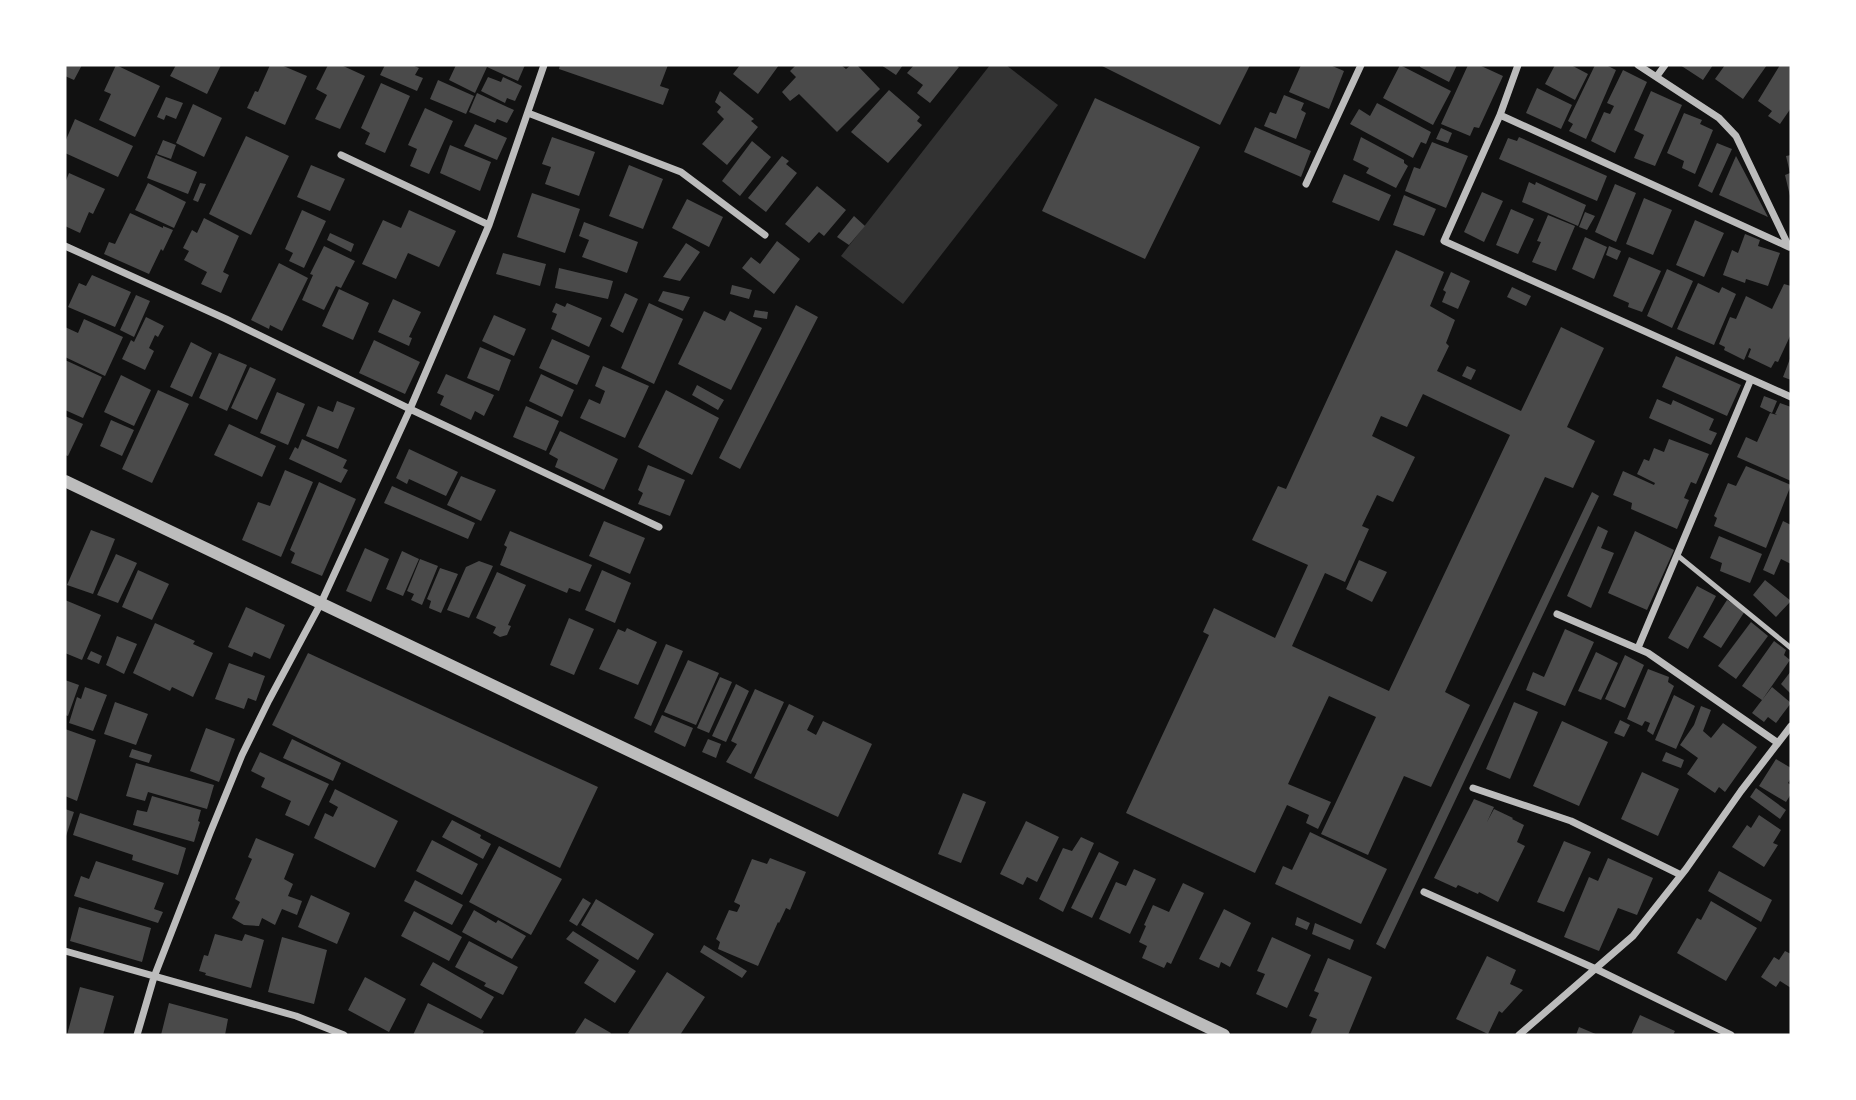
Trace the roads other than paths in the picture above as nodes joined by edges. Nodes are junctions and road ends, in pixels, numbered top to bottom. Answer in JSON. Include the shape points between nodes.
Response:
{"nodes":[{"id":1,"x":544,"y":65,"type":"edge"},
{"id":2,"x":1361,"y":65,"type":"edge"},
{"id":3,"x":1518,"y":65,"type":"edge"},
{"id":4,"x":1638,"y":65,"type":"edge"},
{"id":5,"x":1665,"y":65,"type":"edge"},
{"id":6,"x":1657,"y":76,"type":"junction"},
{"id":7,"x":528,"y":113,"type":"junction"},
{"id":8,"x":1500,"y":115,"type":"junction"},
{"id":9,"x":341,"y":155,"type":"dead end"},
{"id":10,"x":1306,"y":184,"type":"dead end"},
{"id":11,"x":489,"y":225,"type":"junction"},
{"id":12,"x":765,"y":235,"type":"dead end"},
{"id":13,"x":65,"y":246,"type":"edge"},
{"id":14,"x":1790,"y":249,"type":"edge"},
{"id":15,"x":1751,"y":379,"type":"junction"},
{"id":16,"x":1791,"y":397,"type":"edge"},
{"id":17,"x":410,"y":409,"type":"junction"},
{"id":18,"x":65,"y":481,"type":"edge"},
{"id":19,"x":659,"y":527,"type":"dead end"},
{"id":20,"x":1678,"y":555,"type":"junction"},
{"id":21,"x":321,"y":603,"type":"junction"},
{"id":22,"x":1557,"y":614,"type":"dead end"},
{"id":23,"x":1791,"y":648,"type":"edge"},
{"id":24,"x":1638,"y":649,"type":"junction"},
{"id":25,"x":1791,"y":726,"type":"edge"},
{"id":26,"x":1778,"y":743,"type":"junction"},
{"id":27,"x":1473,"y":788,"type":"dead end"},
{"id":28,"x":1681,"y":875,"type":"junction"},
{"id":29,"x":1423,"y":892,"type":"dead end"},
{"id":30,"x":65,"y":951,"type":"edge"},
{"id":31,"x":1596,"y":969,"type":"junction"},
{"id":32,"x":154,"y":977,"type":"junction"},
{"id":33,"x":137,"y":1035,"type":"edge"},
{"id":34,"x":344,"y":1035,"type":"edge"},
{"id":35,"x":1224,"y":1035,"type":"edge"},
{"id":36,"x":1519,"y":1035,"type":"edge"},
{"id":37,"x":1731,"y":1035,"type":"edge"}],
"edges":[{"from":1,"to":7,"type":"street"},
{"from":2,"to":10,"type":"street"},
{"from":3,"to":8,"type":"street"},
{"from":4,"to":6,"type":"street"},
{"from":5,"to":6,"type":"street"},
{"from":6,"to":14,"type":"street","via":[[1719,118],[1736,136]]},
{"from":7,"to":11,"type":"street"},
{"from":7,"to":12,"type":"street","via":[[681,172]]},
{"from":8,"to":14,"type":"street"},
{"from":8,"to":15,"type":"street","via":[[1444,241]]},
{"from":9,"to":11,"type":"street"},
{"from":11,"to":17,"type":"street"},
{"from":13,"to":17,"type":"street","via":[[226,318]]},
{"from":15,"to":16,"type":"street"},
{"from":15,"to":20,"type":"street"},
{"from":17,"to":19,"type":"street"},
{"from":17,"to":21,"type":"street"},
{"from":18,"to":21,"type":"street"},
{"from":20,"to":23,"type":"lane"},
{"from":20,"to":24,"type":"street"},
{"from":21,"to":32,"type":"street","via":[[242,755]]},
{"from":21,"to":35,"type":"street"},
{"from":22,"to":24,"type":"street"},
{"from":24,"to":26,"type":"street"},
{"from":25,"to":26,"type":"street"},
{"from":26,"to":28,"type":"street"},
{"from":27,"to":28,"type":"street","via":[[1571,821]]},
{"from":28,"to":31,"type":"street","via":[[1633,936]]},
{"from":29,"to":31,"type":"street"},
{"from":30,"to":32,"type":"street"},
{"from":31,"to":36,"type":"street"},
{"from":31,"to":37,"type":"street"},
{"from":32,"to":33,"type":"street"},
{"from":32,"to":34,"type":"street","via":[[296,1016]]}]}
